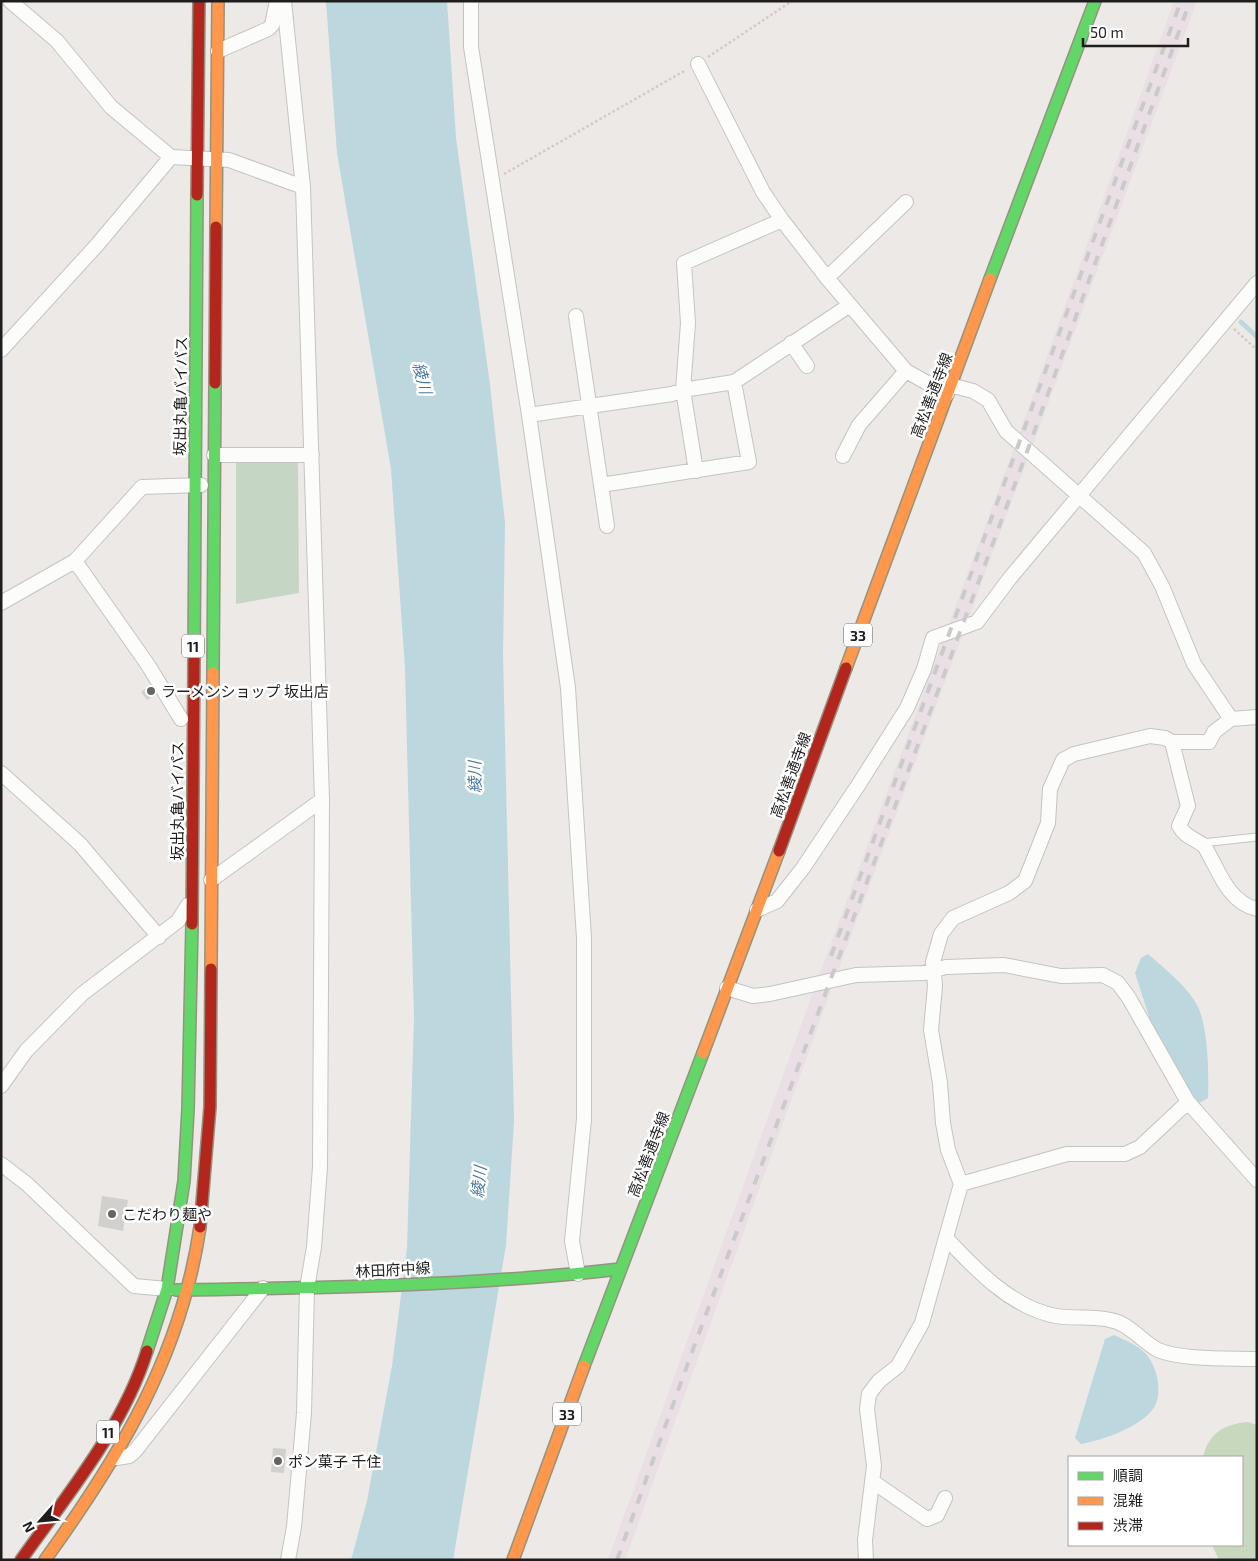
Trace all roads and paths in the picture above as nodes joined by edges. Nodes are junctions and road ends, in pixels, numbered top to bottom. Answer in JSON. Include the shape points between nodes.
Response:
{"nodes":[{"id":1,"x":10,"y":1,"type":"edge"},
{"id":2,"x":199,"y":1,"type":"edge"},
{"id":3,"x":218,"y":1,"type":"edge"},
{"id":4,"x":277,"y":1,"type":"edge"},
{"id":5,"x":284,"y":1,"type":"edge"},
{"id":6,"x":471,"y":1,"type":"edge"},
{"id":7,"x":792,"y":1,"type":"edge"},
{"id":8,"x":1095,"y":1,"type":"edge"},
{"id":9,"x":218,"y":51,"type":"junction"},
{"id":10,"x":698,"y":64,"type":"junction"},
{"id":11,"x":171,"y":157,"type":"junction"},
{"id":12,"x":198,"y":158,"type":"junction"},
{"id":13,"x":218,"y":158,"type":"junction"},
{"id":14,"x":494,"y":180,"type":"junction"},
{"id":15,"x":303,"y":187,"type":"junction"},
{"id":16,"x":906,"y":202,"type":"dead end"},
{"id":17,"x":782,"y":220,"type":"junction"},
{"id":18,"x":827,"y":278,"type":"junction"},
{"id":19,"x":1257,"y":283,"type":"edge"},
{"id":20,"x":850,"y":305,"type":"junction"},
{"id":21,"x":576,"y":316,"type":"dead end"},
{"id":22,"x":1226,"y":321,"type":"junction"},
{"id":23,"x":791,"y":343,"type":"junction"},
{"id":24,"x":1,"y":350,"type":"edge"},
{"id":25,"x":1257,"y":350,"type":"edge"},
{"id":26,"x":807,"y":366,"type":"dead end"},
{"id":27,"x":906,"y":372,"type":"junction"},
{"id":28,"x":734,"y":382,"type":"junction"},
{"id":29,"x":948,"y":389,"type":"junction"},
{"id":30,"x":683,"y":390,"type":"junction"},
{"id":31,"x":589,"y":406,"type":"junction"},
{"id":32,"x":852,"y":410,"type":"dead end"},
{"id":33,"x":530,"y":414,"type":"junction"},
{"id":34,"x":864,"y":419,"type":"junction"},
{"id":35,"x":214,"y":454,"type":"junction"},
{"id":36,"x":312,"y":455,"type":"junction"},
{"id":37,"x":843,"y":456,"type":"dead end"},
{"id":38,"x":696,"y":470,"type":"junction"},
{"id":39,"x":194,"y":485,"type":"junction"},
{"id":40,"x":214,"y":485,"type":"junction"},
{"id":41,"x":602,"y":485,"type":"junction"},
{"id":42,"x":1079,"y":496,"type":"junction"},
{"id":43,"x":608,"y":526,"type":"dead end"},
{"id":44,"x":75,"y":561,"type":"junction"},
{"id":45,"x":1,"y":603,"type":"edge"},
{"id":46,"x":1257,"y":716,"type":"edge"},
{"id":47,"x":181,"y":719,"type":"dead end"},
{"id":48,"x":1230,"y":719,"type":"junction"},
{"id":49,"x":1172,"y":742,"type":"junction"},
{"id":50,"x":1,"y":773,"type":"edge"},
{"id":51,"x":322,"y":800,"type":"junction"},
{"id":52,"x":1257,"y":837,"type":"edge"},
{"id":53,"x":1199,"y":843,"type":"junction"},
{"id":54,"x":210,"y":881,"type":"junction"},
{"id":55,"x":192,"y":900,"type":"junction"},
{"id":56,"x":1257,"y":909,"type":"edge"},
{"id":57,"x":757,"y":910,"type":"junction"},
{"id":58,"x":159,"y":937,"type":"junction"},
{"id":59,"x":933,"y":971,"type":"junction"},
{"id":60,"x":728,"y":988,"type":"junction"},
{"id":61,"x":1,"y":1086,"type":"edge"},
{"id":62,"x":1188,"y":1102,"type":"junction"},
{"id":63,"x":1,"y":1164,"type":"edge"},
{"id":64,"x":1257,"y":1180,"type":"edge"},
{"id":65,"x":961,"y":1184,"type":"junction"},
{"id":66,"x":946,"y":1238,"type":"junction"},
{"id":67,"x":620,"y":1269,"type":"junction"},
{"id":68,"x":578,"y":1274,"type":"junction"},
{"id":69,"x":262,"y":1288,"type":"junction"},
{"id":70,"x":313,"y":1288,"type":"junction"},
{"id":71,"x":166,"y":1289,"type":"junction"},
{"id":72,"x":188,"y":1290,"type":"junction"},
{"id":73,"x":1257,"y":1360,"type":"edge"},
{"id":74,"x":115,"y":1458,"type":"junction"},
{"id":75,"x":872,"y":1481,"type":"junction"},
{"id":76,"x":945,"y":1498,"type":"dead end"},
{"id":77,"x":21,"y":1560,"type":"edge"},
{"id":78,"x":44,"y":1560,"type":"edge"},
{"id":79,"x":288,"y":1560,"type":"edge"},
{"id":80,"x":513,"y":1560,"type":"edge"},
{"id":81,"x":866,"y":1560,"type":"edge"}],
"edges":[{"from":1,"to":11,"type":"street","via":[[57,41],[111,107]]},
{"from":2,"to":12,"type":"main road","name":"坂出丸亀バイパス","number":"11"},
{"from":3,"to":9,"type":"main road","number":"11"},
{"from":4,"to":9,"type":"street","via":[[272,25],[268,29]]},
{"from":5,"to":15,"type":"street"},
{"from":6,"to":14,"type":"street","via":[[471,47]]},
{"from":7,"to":10,"type":"path"},
{"from":8,"to":29,"type":"main road","name":"高松善通寺線","number":"33"},
{"from":9,"to":13,"type":"main road","number":"11"},
{"from":10,"to":14,"type":"path"},
{"from":10,"to":17,"type":"street","via":[[763,192]]},
{"from":11,"to":12,"type":"street"},
{"from":11,"to":24,"type":"street","via":[[97,245]]},
{"from":12,"to":13,"type":"street"},
{"from":12,"to":39,"type":"main road","name":"坂出丸亀バイパス","number":"11"},
{"from":13,"to":15,"type":"street"},
{"from":13,"to":35,"type":"main road","number":"11"},
{"from":14,"to":33,"type":"street"},
{"from":15,"to":36,"type":"street"},
{"from":16,"to":18,"type":"street"},
{"from":17,"to":18,"type":"street"},
{"from":17,"to":30,"type":"street","via":[[684,263],[688,323]]},
{"from":18,"to":20,"type":"street"},
{"from":19,"to":22,"type":"street"},
{"from":20,"to":23,"type":"street"},
{"from":20,"to":27,"type":"street"},
{"from":21,"to":31,"type":"street"},
{"from":22,"to":25,"type":"path"},
{"from":22,"to":42,"type":"street"},
{"from":23,"to":26,"type":"street"},
{"from":23,"to":28,"type":"street"},
{"from":27,"to":29,"type":"street"},
{"from":27,"to":34,"type":"street"},
{"from":28,"to":30,"type":"street"},
{"from":28,"to":38,"type":"street","via":[[749,462]]},
{"from":29,"to":42,"type":"street","via":[[973,391],[988,400],[1006,431]]},
{"from":29,"to":57,"type":"main road","name":"高松善通寺線","number":"33"},
{"from":30,"to":31,"type":"street"},
{"from":30,"to":38,"type":"street"},
{"from":31,"to":33,"type":"street"},
{"from":31,"to":41,"type":"street"},
{"from":32,"to":34,"type":"street"},
{"from":33,"to":68,"type":"street","via":[[568,688],[583,929],[584,1119],[572,1241]]},
{"from":34,"to":37,"type":"street"},
{"from":35,"to":36,"type":"street"},
{"from":35,"to":40,"type":"main road","number":"11"},
{"from":36,"to":51,"type":"street"},
{"from":38,"to":41,"type":"street"},
{"from":39,"to":40,"type":"street"},
{"from":39,"to":44,"type":"street","via":[[142,487]]},
{"from":39,"to":55,"type":"main road","name":"坂出丸亀バイパス","number":"11"},
{"from":40,"to":54,"type":"main road","number":"11"},
{"from":41,"to":43,"type":"street"},
{"from":42,"to":48,"type":"street","via":[[1144,553],[1162,586],[1194,664]]},
{"from":42,"to":57,"type":"street","via":[[977,622],[933,638],[907,708],[859,784],[777,901]]},
{"from":44,"to":45,"type":"street"},
{"from":44,"to":47,"type":"street","via":[[148,665]]},
{"from":46,"to":48,"type":"street"},
{"from":48,"to":49,"type":"street","via":[[1214,732],[1209,742]]},
{"from":49,"to":53,"type":"street","via":[[1188,806],[1179,826],[1183,834]]},
{"from":49,"to":59,"type":"street","via":[[1150,736],[1074,754],[1063,760],[1050,789],[1048,823],[1025,881],[1009,893],[953,918],[941,934]]},
{"from":50,"to":58,"type":"street","via":[[80,844]]},
{"from":51,"to":54,"type":"street"},
{"from":51,"to":70,"type":"street","via":[[320,1167]]},
{"from":52,"to":53,"type":"lane"},
{"from":53,"to":56,"type":"street","via":[[1204,846],[1234,898]]},
{"from":54,"to":55,"type":"street"},
{"from":54,"to":72,"type":"main road","number":"11","via":[[210,1107],[203,1201]]},
{"from":55,"to":58,"type":"street","via":[[178,921]]},
{"from":55,"to":71,"type":"main road","name":"坂出丸亀バイパス","number":"11","via":[[184,1181]]},
{"from":57,"to":60,"type":"main road","name":"高松善通寺線","number":"33"},
{"from":58,"to":61,"type":"street","via":[[75,1001],[26,1052]]},
{"from":59,"to":60,"type":"street","via":[[924,974],[856,975],[753,996]]},
{"from":59,"to":62,"type":"street","via":[[946,967],[1004,965],[1061,976],[1104,975],[1118,983],[1130,998]]},
{"from":59,"to":65,"type":"street","via":[[935,986],[931,1030],[943,1123],[948,1150]]},
{"from":60,"to":67,"type":"main road","name":"高松善通寺線","number":"33"},
{"from":62,"to":64,"type":"street"},
{"from":62,"to":65,"type":"street","via":[[1140,1147],[1125,1154],[1067,1154]]},
{"from":63,"to":71,"type":"street","via":[[27,1184],[134,1286]]},
{"from":65,"to":66,"type":"street"},
{"from":66,"to":73,"type":"street","via":[[986,1278],[1028,1306],[1056,1316],[1111,1320],[1126,1325],[1159,1350],[1173,1354]]},
{"from":66,"to":75,"type":"street","via":[[922,1323],[898,1366],[869,1394],[867,1410],[874,1466]]},
{"from":67,"to":68,"type":"main road","name":"林田府中線"},
{"from":67,"to":80,"type":"main road","name":"高松善通寺線","number":"33"},
{"from":68,"to":70,"type":"main road","name":"林田府中線"},
{"from":69,"to":70,"type":"main road","name":"林田府中線"},
{"from":69,"to":72,"type":"main road","name":"林田府中線"},
{"from":69,"to":74,"type":"street","via":[[135,1451],[129,1456]]},
{"from":70,"to":79,"type":"street","via":[[294,1527]]},
{"from":71,"to":72,"type":"main road","name":"林田府中線"},
{"from":71,"to":77,"type":"main road","name":"坂出丸亀バイパス","number":"11","via":[[142,1368],[118,1417]]},
{"from":72,"to":74,"type":"main road","number":"11","via":[[154,1390]]},
{"from":74,"to":78,"type":"main road","number":"11","via":[[100,1484]]},
{"from":75,"to":76,"type":"street","via":[[927,1519],[937,1515]]},
{"from":75,"to":81,"type":"street","via":[[865,1540]]}]}
